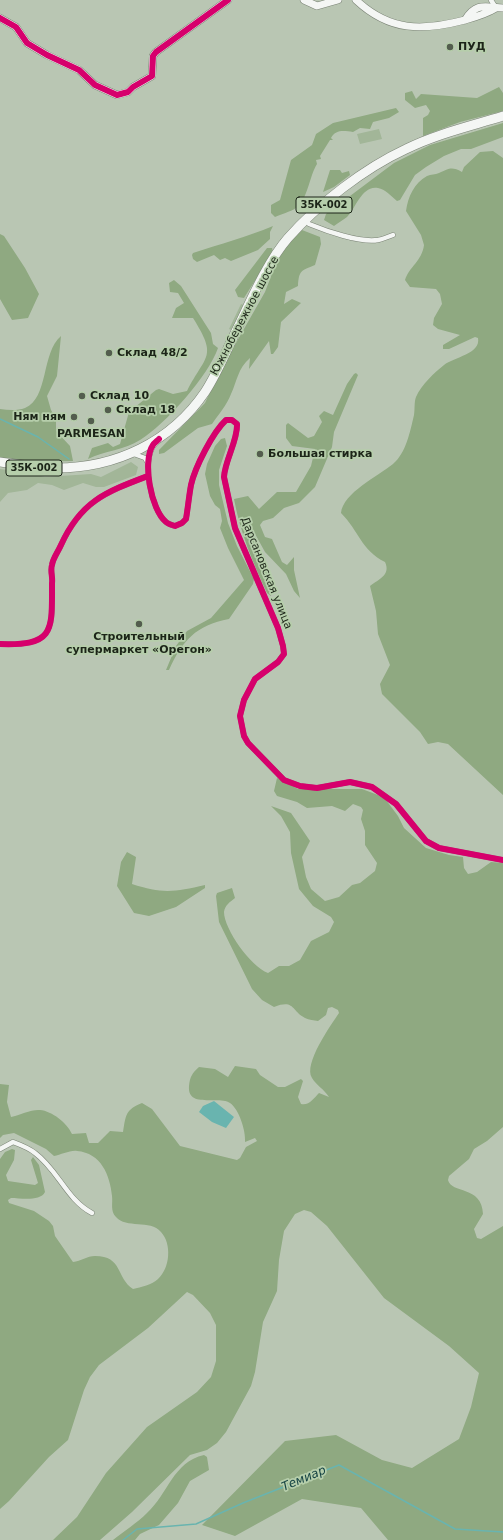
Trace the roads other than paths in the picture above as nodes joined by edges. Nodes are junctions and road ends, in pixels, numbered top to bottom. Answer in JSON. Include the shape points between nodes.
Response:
{"nodes":[{"id":1,"x":228,"y":0,"type":"edge"},
{"id":2,"x":304,"y":0,"type":"edge"},
{"id":3,"x":338,"y":0,"type":"edge"},
{"id":4,"x":356,"y":0,"type":"edge"},
{"id":5,"x":488,"y":2,"type":"edge"},
{"id":6,"x":500,"y":8,"type":"edge"},
{"id":7,"x":0,"y":18,"type":"edge"},
{"id":8,"x":465,"y":20,"type":"junction"},
{"id":9,"x":503,"y":116,"type":"edge"},
{"id":10,"x":503,"y":120,"type":"edge"},
{"id":11,"x":309,"y":224,"type":"junction"},
{"id":12,"x":393,"y":235,"type":"dead end"},
{"id":13,"x":160,"y":439,"type":"junction"},
{"id":14,"x":152,"y":446,"type":"junction"},
{"id":15,"x":130,"y":456,"type":"junction"},
{"id":16,"x":0,"y":463,"type":"edge"},
{"id":17,"x":148,"y":463,"type":"junction"},
{"id":18,"x":66,"y":469,"type":"junction"},
{"id":19,"x":148,"y":476,"type":"junction"},
{"id":20,"x":0,"y":644,"type":"edge"},
{"id":21,"x":503,"y":860,"type":"edge"},
{"id":22,"x":0,"y":1149,"type":"edge"},
{"id":23,"x":92,"y":1213,"type":"dead end"}],
"edges":[{"from":1,"to":7,"type":"street","via":[[156,52],[153,56],[152,76],[133,86],[128,92],[117,95],[95,85],[79,70],[27,43],[16,27]]},
{"from":2,"to":3,"type":"street","via":[[317,6]]},
{"from":4,"to":8,"type":"street","via":[[379,16],[405,27],[429,28]]},
{"from":5,"to":6,"type":"street"},
{"from":5,"to":8,"type":"street","via":[[470,12]]},
{"from":6,"to":8,"type":"street"},
{"from":9,"to":13,"type":"highway","name":"Южнобережное шоссе","number":"35К-002","via":[[423,142],[389,157],[305,221],[281,248],[251,300],[209,385],[193,407]]},
{"from":10,"to":11,"type":"highway","name":"Южнобережное шоссе","number":"35К-002","via":[[427,145],[393,160]]},
{"from":11,"to":12,"type":"street","via":[[328,232],[356,238],[377,240]]},
{"from":11,"to":14,"type":"highway","name":"Южнобережное шоссе","number":"35К-002","via":[[280,258],[220,375],[202,403],[162,441]]},
{"from":13,"to":14,"type":"street"},
{"from":13,"to":15,"type":"highway","name":"Южнобережное шоссе"},
{"from":14,"to":15,"type":"highway","name":"Южнобережное шоссе"},
{"from":14,"to":17,"type":"street","name":"Дарсановская улица"},
{"from":15,"to":17,"type":"street","via":[[145,458]]},
{"from":15,"to":18,"type":"highway","name":"Южнобережное шоссе"},
{"from":15,"to":18,"type":"highway","name":"Южнобережное шоссе","via":[[93,467]]},
{"from":16,"to":18,"type":"highway","name":"Южнобережное шоссе","number":"35К-002","via":[[55,471]]},
{"from":17,"to":19,"type":"street","name":"Дарсановская улица"},
{"from":19,"to":20,"type":"street","via":[[102,496],[79,514],[66,534],[51,566],[52,620],[43,638],[27,644]]},
{"from":19,"to":21,"type":"street","name":"Дарсановская улица","via":[[159,512],[166,523],[175,526],[182,523],[186,519],[191,484],[220,426],[226,420],[232,420],[237,424],[224,477],[235,528],[278,628],[284,654],[278,662],[255,679],[244,700],[240,716],[244,736],[255,751],[284,780],[300,786],[317,788],[350,782],[372,788],[396,804],[426,841],[439,848]]},
{"from":22,"to":23,"type":"street","via":[[13,1142],[36,1154],[72,1198]]}]}
